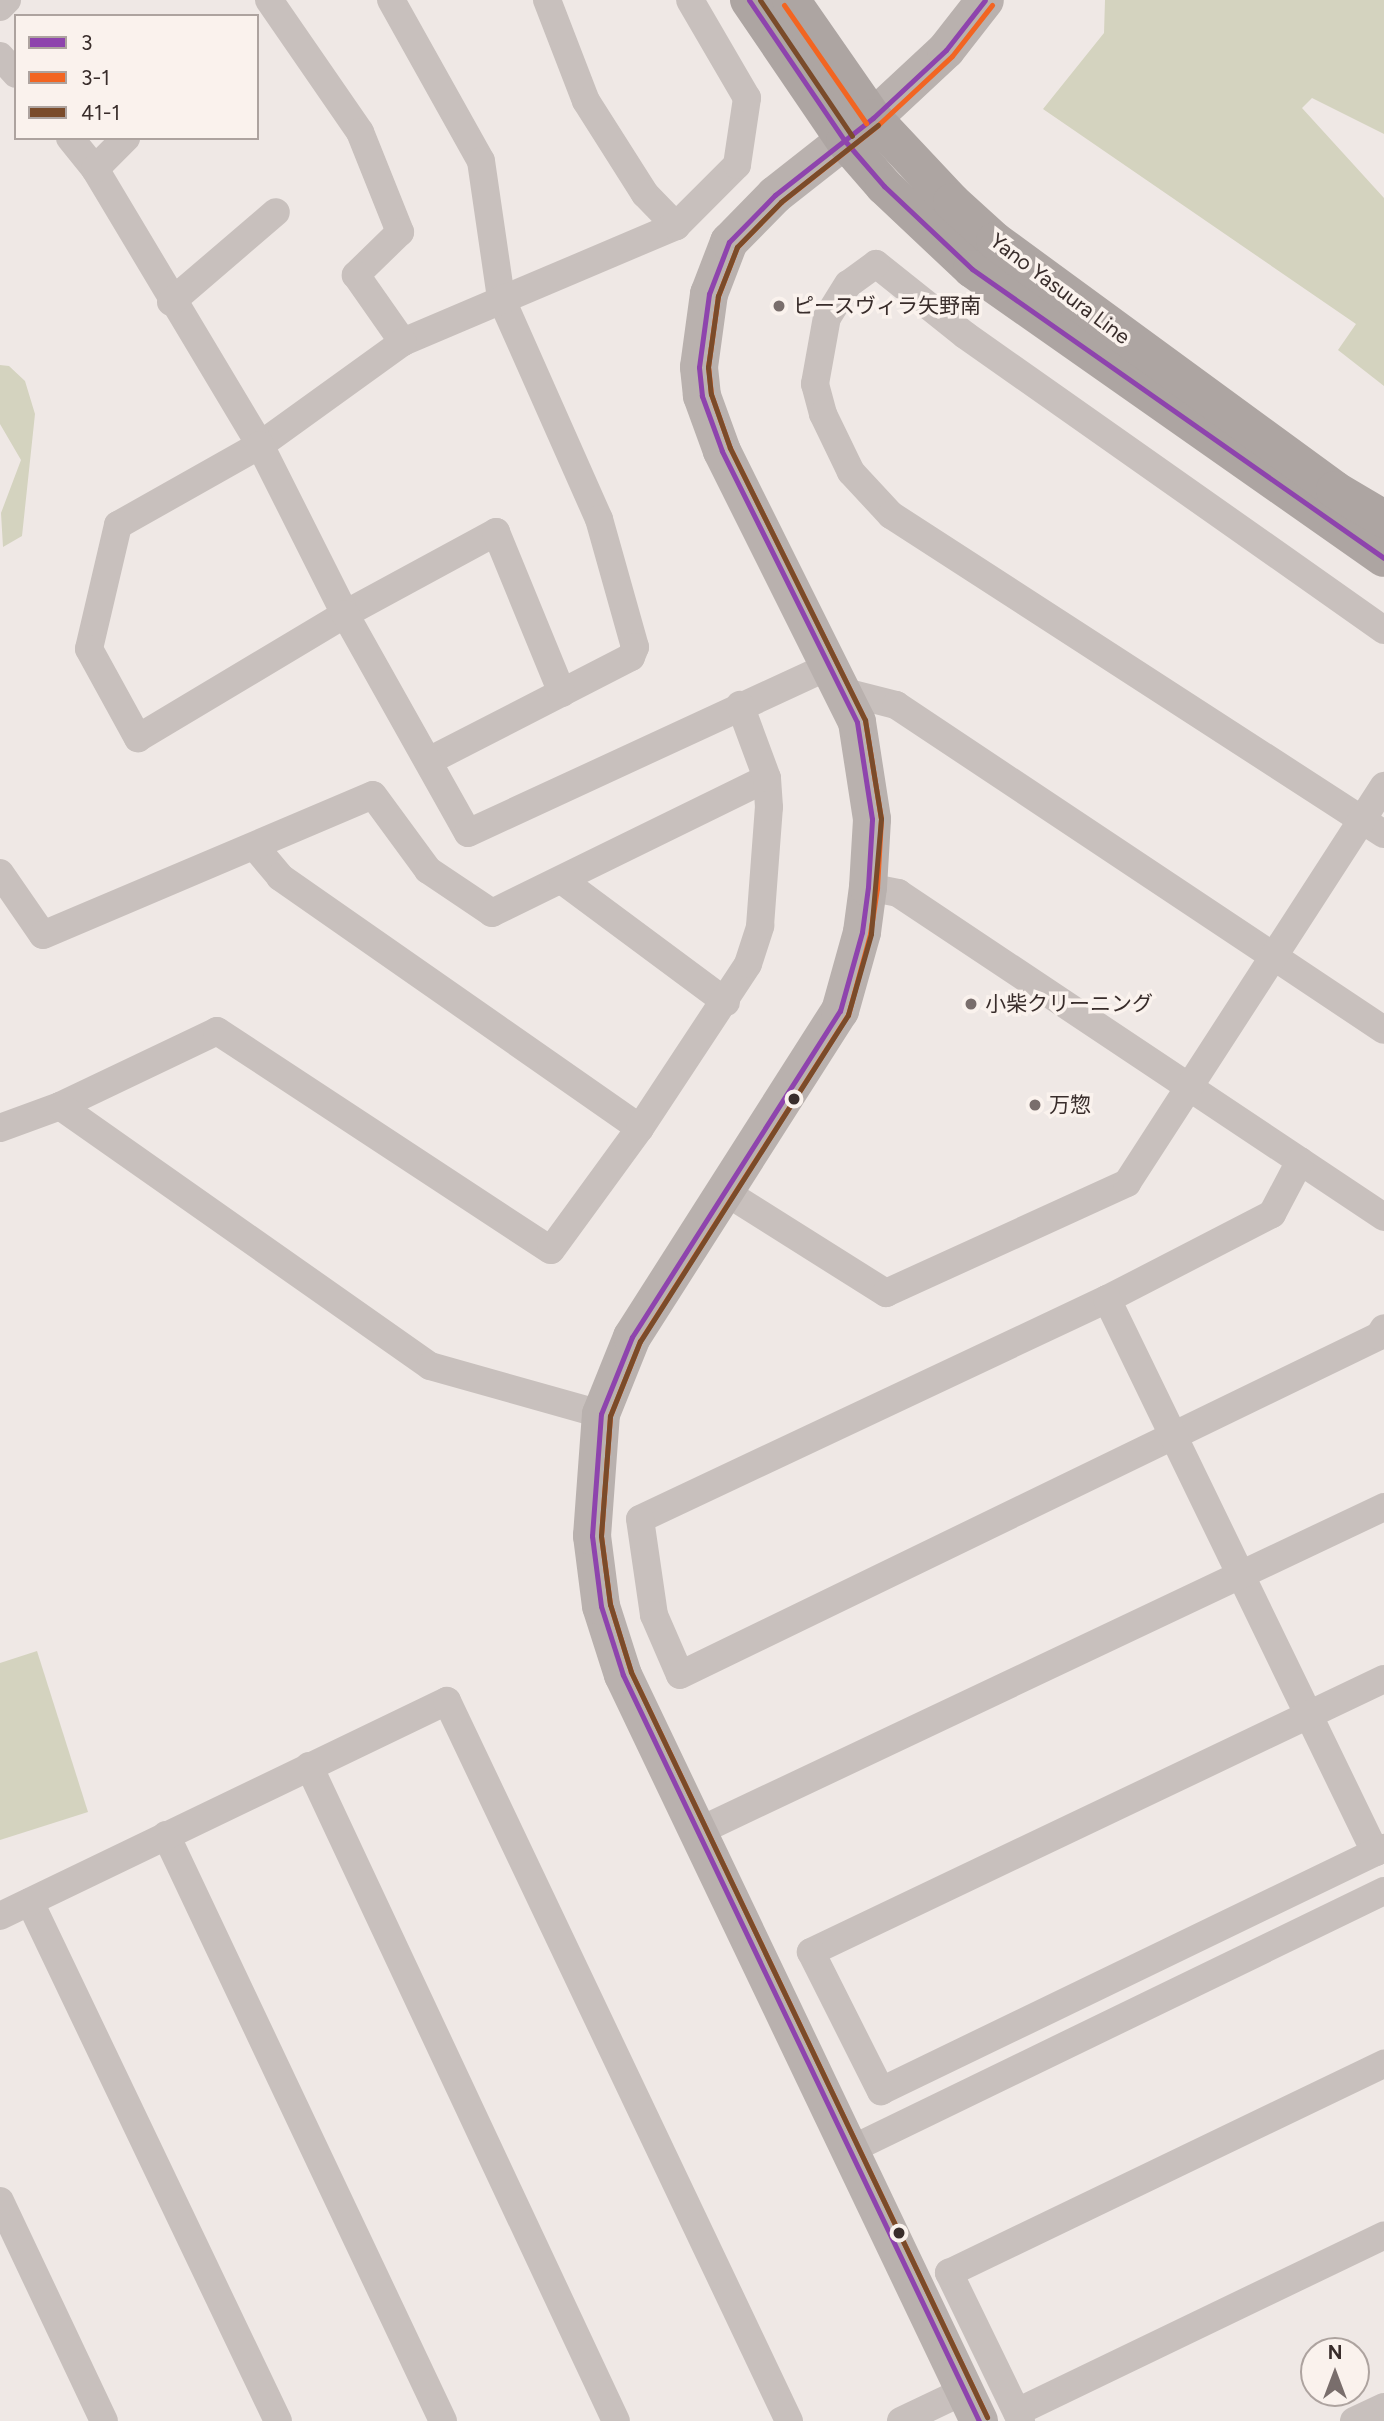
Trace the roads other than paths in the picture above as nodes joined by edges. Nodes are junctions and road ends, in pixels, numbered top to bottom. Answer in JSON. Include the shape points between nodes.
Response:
{"nodes":[{"id":1,"x":8,"y":0,"type":"edge"},
{"id":2,"x":267,"y":0,"type":"edge"},
{"id":3,"x":391,"y":0,"type":"edge"},
{"id":4,"x":547,"y":0,"type":"edge"},
{"id":5,"x":690,"y":0,"type":"edge"},
{"id":6,"x":749,"y":0,"type":"edge"},
{"id":7,"x":791,"y":0,"type":"edge"},
{"id":8,"x":985,"y":0,"type":"edge"},
{"id":9,"x":0,"y":7,"type":"edge"},
{"id":10,"x":252,"y":14,"type":"edge"},
{"id":11,"x":0,"y":56,"type":"edge"},
{"id":12,"x":14,"y":72,"type":"edge"},
{"id":13,"x":859,"y":129,"type":"junction"},
{"id":14,"x":72,"y":140,"type":"edge"},
{"id":15,"x":124,"y":140,"type":"edge"},
{"id":16,"x":95,"y":169,"type":"junction"},
{"id":17,"x":276,"y":212,"type":"dead end"},
{"id":18,"x":676,"y":226,"type":"junction"},
{"id":19,"x":501,"y":298,"type":"junction"},
{"id":20,"x":171,"y":302,"type":"junction"},
{"id":21,"x":404,"y":342,"type":"junction"},
{"id":22,"x":260,"y":445,"type":"junction"},
{"id":23,"x":1384,"y":519,"type":"edge"},
{"id":24,"x":1384,"y":558,"type":"edge"},
{"id":25,"x":345,"y":614,"type":"junction"},
{"id":26,"x":1384,"y":630,"type":"edge"},
{"id":27,"x":838,"y":679,"type":"junction"},
{"id":28,"x":562,"y":693,"type":"junction"},
{"id":29,"x":740,"y":705,"type":"junction"},
{"id":30,"x":429,"y":761,"type":"junction"},
{"id":31,"x":767,"y":778,"type":"junction"},
{"id":32,"x":1384,"y":786,"type":"edge"},
{"id":33,"x":1373,"y":826,"type":"edge"},
{"id":34,"x":256,"y":848,"type":"junction"},
{"id":35,"x":0,"y":873,"type":"edge"},
{"id":36,"x":563,"y":881,"type":"junction"},
{"id":37,"x":868,"y":887,"type":"junction"},
{"id":38,"x":1273,"y":957,"type":"junction"},
{"id":39,"x":726,"y":1002,"type":"junction"},
{"id":40,"x":1384,"y":1030,"type":"edge"},
{"id":41,"x":1189,"y":1085,"type":"junction"},
{"id":42,"x":60,"y":1106,"type":"junction"},
{"id":43,"x":0,"y":1128,"type":"edge"},
{"id":44,"x":640,"y":1128,"type":"junction"},
{"id":45,"x":1300,"y":1161,"type":"junction"},
{"id":46,"x":727,"y":1193,"type":"junction"},
{"id":47,"x":1384,"y":1217,"type":"edge"},
{"id":48,"x":1107,"y":1299,"type":"junction"},
{"id":49,"x":1384,"y":1328,"type":"edge"},
{"id":50,"x":601,"y":1414,"type":"junction"},
{"id":51,"x":1172,"y":1434,"type":"junction"},
{"id":52,"x":1384,"y":1507,"type":"edge"},
{"id":53,"x":1241,"y":1574,"type":"junction"},
{"id":54,"x":1384,"y":1679,"type":"edge"},
{"id":55,"x":1308,"y":1715,"type":"junction"},
{"id":56,"x":309,"y":1766,"type":"junction"},
{"id":57,"x":695,"y":1833,"type":"junction"},
{"id":58,"x":166,"y":1835,"type":"junction"},
{"id":59,"x":1380,"y":1850,"type":"edge"},
{"id":60,"x":1384,"y":1891,"type":"edge"},
{"id":61,"x":30,"y":1902,"type":"junction"},
{"id":62,"x":0,"y":1916,"type":"edge"},
{"id":63,"x":1384,"y":2064,"type":"edge"},
{"id":64,"x":852,"y":2149,"type":"junction"},
{"id":65,"x":0,"y":2201,"type":"edge"},
{"id":66,"x":1384,"y":2235,"type":"edge"},
{"id":67,"x":971,"y":2406,"type":"edge"},
{"id":68,"x":1384,"y":2407,"type":"edge"},
{"id":69,"x":1019,"y":2417,"type":"edge"},
{"id":70,"x":104,"y":2421,"type":"edge"},
{"id":71,"x":278,"y":2421,"type":"edge"},
{"id":72,"x":443,"y":2421,"type":"edge"},
{"id":73,"x":616,"y":2421,"type":"edge"},
{"id":74,"x":789,"y":2421,"type":"edge"},
{"id":75,"x":901,"y":2421,"type":"edge"},
{"id":76,"x":1354,"y":2421,"type":"edge"}],
"edges":[{"from":1,"to":9,"type":"street"},
{"from":2,"to":10,"type":"street"},
{"from":2,"to":21,"type":"street","via":[[360,132],[400,232],[356,275]]},
{"from":3,"to":19,"type":"street","via":[[481,161]]},
{"from":4,"to":18,"type":"street","via":[[586,101],[645,194]]},
{"from":5,"to":18,"type":"street","via":[[747,97],[737,165]]},
{"from":6,"to":13,"type":"main road","name":"Yano Yasuura Line"},
{"from":7,"to":13,"type":"main road","name":"Yano Yasuura Line"},
{"from":8,"to":13,"type":"street","via":[[946,50]]},
{"from":11,"to":12,"type":"street"},
{"from":13,"to":23,"type":"main road","name":"Yano Yasuura Line","via":[[995,241],[1335,490]]},
{"from":13,"to":24,"type":"main road","name":"Yano Yasuura Line","via":[[893,195],[972,269]]},
{"from":13,"to":27,"type":"street","via":[[775,195],[729,242],[709,294],[699,367],[702,396],[722,452]]},
{"from":14,"to":16,"type":"street"},
{"from":15,"to":16,"type":"street"},
{"from":16,"to":20,"type":"street"},
{"from":17,"to":20,"type":"street"},
{"from":18,"to":19,"type":"street"},
{"from":19,"to":21,"type":"street"},
{"from":19,"to":28,"type":"street","via":[[599,519],[635,647],[631,657]]},
{"from":20,"to":22,"type":"street"},
{"from":21,"to":22,"type":"street"},
{"from":22,"to":25,"type":"street"},
{"from":22,"to":25,"type":"street","via":[[118,525],[89,649],[138,738]]},
{"from":25,"to":28,"type":"street","via":[[496,532]]},
{"from":25,"to":30,"type":"street"},
{"from":26,"to":33,"type":"street","via":[[965,335],[876,264],[848,284],[827,317],[815,384],[823,414],[850,472],[883,507]]},
{"from":27,"to":29,"type":"street"},
{"from":27,"to":37,"type":"street","via":[[856,722],[872,819]]},
{"from":27,"to":38,"type":"street","via":[[897,705]]},
{"from":28,"to":30,"type":"street"},
{"from":29,"to":30,"type":"street","via":[[468,833]]},
{"from":29,"to":31,"type":"street"},
{"from":31,"to":36,"type":"street"},
{"from":31,"to":39,"type":"street","via":[[769,838],[760,926],[748,964]]},
{"from":32,"to":33,"type":"street"},
{"from":33,"to":38,"type":"street"},
{"from":34,"to":35,"type":"street","via":[[43,935]]},
{"from":34,"to":36,"type":"street","via":[[373,795],[428,870],[492,913]]},
{"from":34,"to":44,"type":"street","via":[[280,877]]},
{"from":36,"to":39,"type":"street"},
{"from":37,"to":41,"type":"street","via":[[898,893]]},
{"from":37,"to":46,"type":"street","via":[[862,932],[839,1011]]},
{"from":38,"to":40,"type":"street"},
{"from":38,"to":41,"type":"street"},
{"from":39,"to":44,"type":"street"},
{"from":41,"to":45,"type":"street"},
{"from":41,"to":46,"type":"street","via":[[1127,1183],[886,1293]]},
{"from":42,"to":43,"type":"street"},
{"from":42,"to":44,"type":"street","via":[[217,1031],[551,1250]]},
{"from":42,"to":50,"type":"street","via":[[430,1366]]},
{"from":45,"to":47,"type":"street"},
{"from":45,"to":48,"type":"street","via":[[1272,1214]]},
{"from":46,"to":50,"type":"street","via":[[669,1273],[632,1337]]},
{"from":48,"to":51,"type":"street"},
{"from":48,"to":51,"type":"street","via":[[640,1520],[654,1615],[680,1675]]},
{"from":49,"to":51,"type":"street","via":[[1379,1336]]},
{"from":50,"to":57,"type":"street","via":[[592,1536],[601,1606],[623,1675]]},
{"from":51,"to":53,"type":"street"},
{"from":52,"to":53,"type":"street"},
{"from":53,"to":55,"type":"street"},
{"from":53,"to":57,"type":"street"},
{"from":54,"to":55,"type":"street"},
{"from":55,"to":59,"type":"street"},
{"from":55,"to":59,"type":"street","via":[[811,1952],[881,2091]]},
{"from":56,"to":58,"type":"street"},
{"from":56,"to":73,"type":"street"},
{"from":56,"to":74,"type":"street","via":[[447,1701]]},
{"from":57,"to":64,"type":"street"},
{"from":58,"to":61,"type":"street"},
{"from":58,"to":72,"type":"street"},
{"from":60,"to":64,"type":"street"},
{"from":61,"to":62,"type":"street"},
{"from":61,"to":71,"type":"street"},
{"from":63,"to":69,"type":"street","via":[[950,2273]]},
{"from":64,"to":67,"type":"street"},
{"from":65,"to":70,"type":"street"},
{"from":66,"to":69,"type":"street"},
{"from":67,"to":75,"type":"street"},
{"from":68,"to":76,"type":"street"}]}
